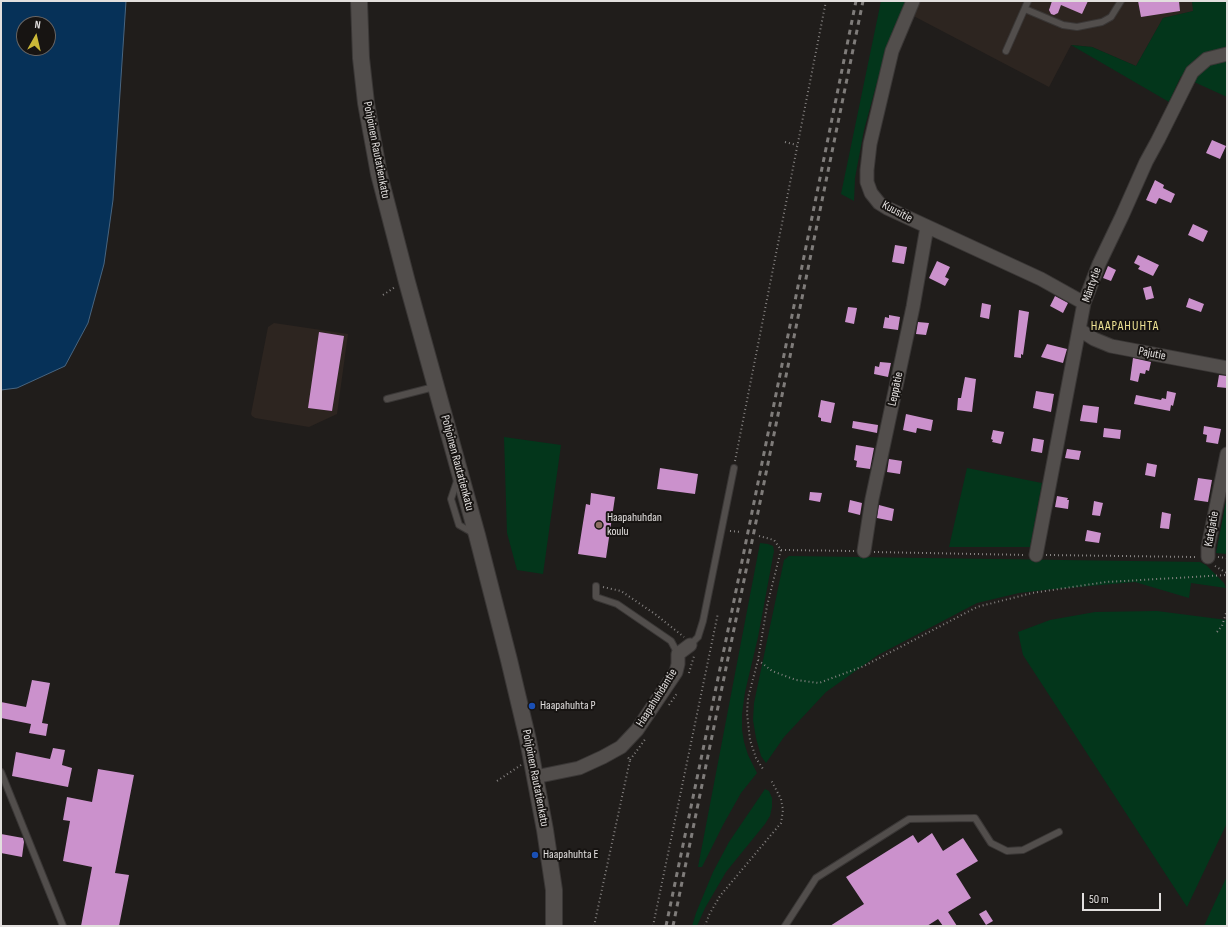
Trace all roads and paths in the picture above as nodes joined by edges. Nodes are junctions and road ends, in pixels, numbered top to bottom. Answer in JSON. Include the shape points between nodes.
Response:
{"nodes":[{"id":1,"x":359,"y":1,"type":"edge"},
{"id":2,"x":826,"y":1,"type":"edge"},
{"id":3,"x":913,"y":1,"type":"edge"},
{"id":4,"x":1028,"y":1,"type":"edge"},
{"id":5,"x":1120,"y":1,"type":"edge"},
{"id":6,"x":1025,"y":9,"type":"junction"},
{"id":7,"x":1006,"y":51,"type":"dead end"},
{"id":8,"x":1227,"y":54,"type":"edge"},
{"id":9,"x":785,"y":142,"type":"dead end"},
{"id":10,"x":797,"y":145,"type":"junction"},
{"id":11,"x":927,"y":227,"type":"junction"},
{"id":12,"x":1084,"y":303,"type":"junction"},
{"id":13,"x":1080,"y":330,"type":"junction"},
{"id":14,"x":1227,"y":368,"type":"edge"},
{"id":15,"x":436,"y":386,"type":"junction"},
{"id":16,"x":387,"y":399,"type":"dead end"},
{"id":17,"x":1227,"y":454,"type":"edge"},
{"id":18,"x":734,"y":468,"type":"joint"},
{"id":19,"x":721,"y":530,"type":"junction"},
{"id":20,"x":741,"y":532,"type":"dead end"},
{"id":21,"x":759,"y":536,"type":"dead end"},
{"id":22,"x":781,"y":550,"type":"junction"},
{"id":23,"x":864,"y":552,"type":"junction"},
{"id":24,"x":1036,"y":555,"type":"junction"},
{"id":25,"x":1208,"y":557,"type":"junction"},
{"id":26,"x":1227,"y":558,"type":"edge"},
{"id":27,"x":1227,"y":574,"type":"edge"},
{"id":28,"x":596,"y":586,"type":"joint"},
{"id":29,"x":1227,"y":610,"type":"edge"},
{"id":30,"x":718,"y":613,"type":"dead end"},
{"id":31,"x":1217,"y":632,"type":"dead end"},
{"id":32,"x":690,"y":645,"type":"junction"},
{"id":33,"x":678,"y":654,"type":"junction"},
{"id":34,"x":758,"y":660,"type":"junction"},
{"id":35,"x":621,"y":747,"type":"junction"},
{"id":36,"x":531,"y":757,"type":"junction"},
{"id":37,"x":763,"y":769,"type":"dead end"},
{"id":38,"x":1,"y":772,"type":"edge"},
{"id":39,"x":535,"y":777,"type":"junction"},
{"id":40,"x":771,"y":780,"type":"dead end"},
{"id":41,"x":497,"y":781,"type":"dead end"},
{"id":42,"x":1059,"y":832,"type":"dead end"},
{"id":43,"x":63,"y":926,"type":"edge"},
{"id":44,"x":554,"y":926,"type":"edge"},
{"id":45,"x":594,"y":926,"type":"edge"},
{"id":46,"x":653,"y":926,"type":"edge"},
{"id":47,"x":705,"y":926,"type":"edge"},
{"id":48,"x":785,"y":926,"type":"edge"}],
"edges":[{"from":1,"to":15,"type":"street","name":"Pohjoinen Rautatienkatu","via":[[366,103],[379,174]]},
{"from":2,"to":10,"type":"path"},
{"from":3,"to":11,"type":"street","name":"Kuusitie","via":[[894,46],[870,144],[867,182],[879,203]]},
{"from":4,"to":6,"type":"lane"},
{"from":5,"to":6,"type":"lane","via":[[1111,17],[1092,25],[1077,27],[1063,25]]},
{"from":6,"to":7,"type":"lane"},
{"from":8,"to":12,"type":"street","name":"Mäntytie","via":[[1207,59],[1192,72],[1146,162]]},
{"from":9,"to":10,"type":"path"},
{"from":10,"to":18,"type":"path"},
{"from":11,"to":12,"type":"street","name":"Kuusitie","via":[[1027,272]]},
{"from":11,"to":23,"type":"street","name":"Leppätie"},
{"from":12,"to":13,"type":"street","name":"Mäntytie"},
{"from":13,"to":14,"type":"street","name":"Pajutie","via":[[1111,346]]},
{"from":13,"to":24,"type":"street","name":"Mäntytie"},
{"from":15,"to":16,"type":"lane"},
{"from":15,"to":36,"type":"street","name":"Pohjoinen Rautatienkatu","via":[[477,534]]},
{"from":17,"to":25,"type":"street","name":"Katajatie"},
{"from":18,"to":19,"type":"lane","name":"Haapahuhdantie"},
{"from":19,"to":20,"type":"path"},
{"from":19,"to":32,"type":"lane","name":"Haapahuhdantie","via":[[703,621],[698,637]]},
{"from":21,"to":22,"type":"path","via":[[774,540]]},
{"from":22,"to":23,"type":"path"},
{"from":22,"to":34,"type":"path","via":[[767,606]]},
{"from":23,"to":24,"type":"path"},
{"from":24,"to":25,"type":"path"},
{"from":25,"to":26,"type":"path"},
{"from":25,"to":27,"type":"path","via":[[1214,566]]},
{"from":27,"to":34,"type":"path","via":[[1106,582],[1032,593],[977,607],[864,666],[819,683],[790,678],[772,671]]},
{"from":28,"to":32,"type":"path","via":[[621,592],[685,637]]},
{"from":28,"to":33,"type":"lane","via":[[596,597],[617,604],[671,641]]},
{"from":29,"to":31,"type":"path","via":[[1222,626]]},
{"from":30,"to":46,"type":"path"},
{"from":32,"to":33,"type":"street","name":"Haapahuhdantie"},
{"from":33,"to":35,"type":"street","name":"Haapahuhdantie","via":[[676,672],[637,730]]},
{"from":34,"to":37,"type":"path","via":[[748,698],[748,730],[756,758]]},
{"from":35,"to":39,"type":"street","name":"Haapahuhdantie","via":[[579,768]]},
{"from":35,"to":45,"type":"path","via":[[630,760]]},
{"from":36,"to":39,"type":"street","name":"Pohjoinen Rautatienkatu"},
{"from":36,"to":41,"type":"path"},
{"from":38,"to":43,"type":"lane"},
{"from":39,"to":44,"type":"street","name":"Pohjoinen Rautatienkatu","via":[[554,890]]},
{"from":40,"to":47,"type":"path","via":[[781,799],[783,814],[780,823],[720,896]]},
{"from":42,"to":48,"type":"lane","via":[[1023,850],[1007,851],[991,843],[975,818],[909,819],[816,878]]}]}
